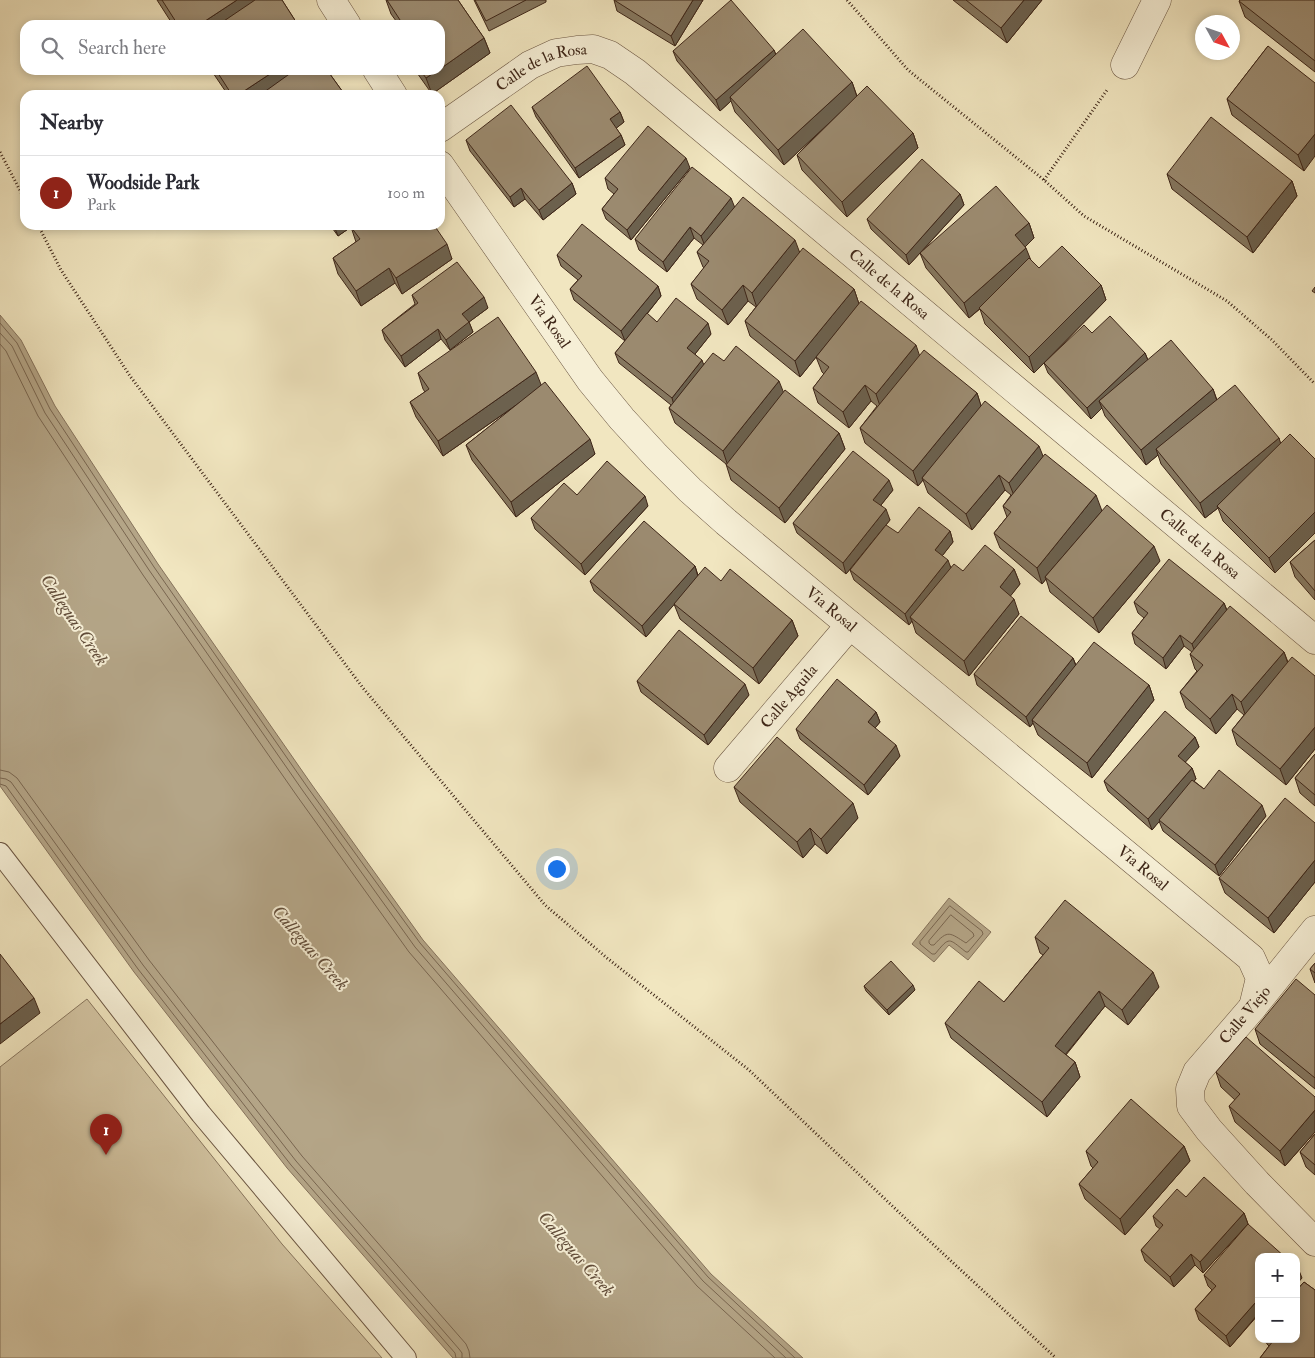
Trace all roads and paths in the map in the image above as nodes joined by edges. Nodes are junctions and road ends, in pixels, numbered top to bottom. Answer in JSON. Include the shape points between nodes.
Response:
{"nodes":[{"id":1,"x":331,"y":0,"type":"edge"},
{"id":2,"x":847,"y":0,"type":"edge"},
{"id":3,"x":1158,"y":0,"type":"edge"},
{"id":4,"x":344,"y":20,"type":"edge"},
{"id":5,"x":1125,"y":65,"type":"joint"},
{"id":6,"x":380,"y":75,"type":"edge"},
{"id":7,"x":390,"y":90,"type":"edge"},
{"id":8,"x":445,"y":124,"type":"edge"},
{"id":9,"x":0,"y":152,"type":"edge"},
{"id":10,"x":445,"y":172,"type":"edge"},
{"id":11,"x":1044,"y":180,"type":"junction"},
{"id":12,"x":20,"y":190,"type":"edge"},
{"id":13,"x":41,"y":230,"type":"edge"},
{"id":14,"x":1315,"y":384,"type":"edge"},
{"id":15,"x":850,"y":625,"type":"junction"},
{"id":16,"x":1315,"y":640,"type":"edge"},
{"id":17,"x":728,"y":768,"type":"dead end"},
{"id":18,"x":0,"y":853,"type":"edge"},
{"id":19,"x":1315,"y":930,"type":"edge"},
{"id":20,"x":1253,"y":1008,"type":"junction"},
{"id":21,"x":1315,"y":1242,"type":"edge"},
{"id":22,"x":406,"y":1358,"type":"edge"},
{"id":23,"x":1056,"y":1358,"type":"edge"}],
"edges":[{"from":1,"to":4,"type":"street"},
{"from":2,"to":11,"type":"path","via":[[908,70]]},
{"from":3,"to":5,"type":"street"},
{"from":5,"to":11,"type":"path"},
{"from":6,"to":7,"type":"street"},
{"from":8,"to":16,"type":"street","name":"Calle de la Rosa","via":[[530,65],[556,53],[593,49],[610,55],[635,72]]},
{"from":9,"to":12,"type":"path"},
{"from":10,"to":15,"type":"street","name":"Via Rosal","via":[[590,380],[628,425],[690,490]]},
{"from":11,"to":14,"type":"path","via":[[1084,216],[1227,301],[1272,340]]},
{"from":13,"to":23,"type":"path","via":[[62,270],[135,384],[363,688],[545,905],[749,1070]]},
{"from":15,"to":17,"type":"street","name":"Calle Aguila"},
{"from":15,"to":20,"type":"street","name":"Via Rosal","via":[[1251,958],[1260,978]]},
{"from":18,"to":22,"type":"lane","via":[[201,1114]]},
{"from":19,"to":20,"type":"street","name":"Calle Viejo"},
{"from":20,"to":21,"type":"street","name":"Calle Viejo","via":[[1197,1072],[1190,1089],[1191,1106],[1257,1183]]}]}
